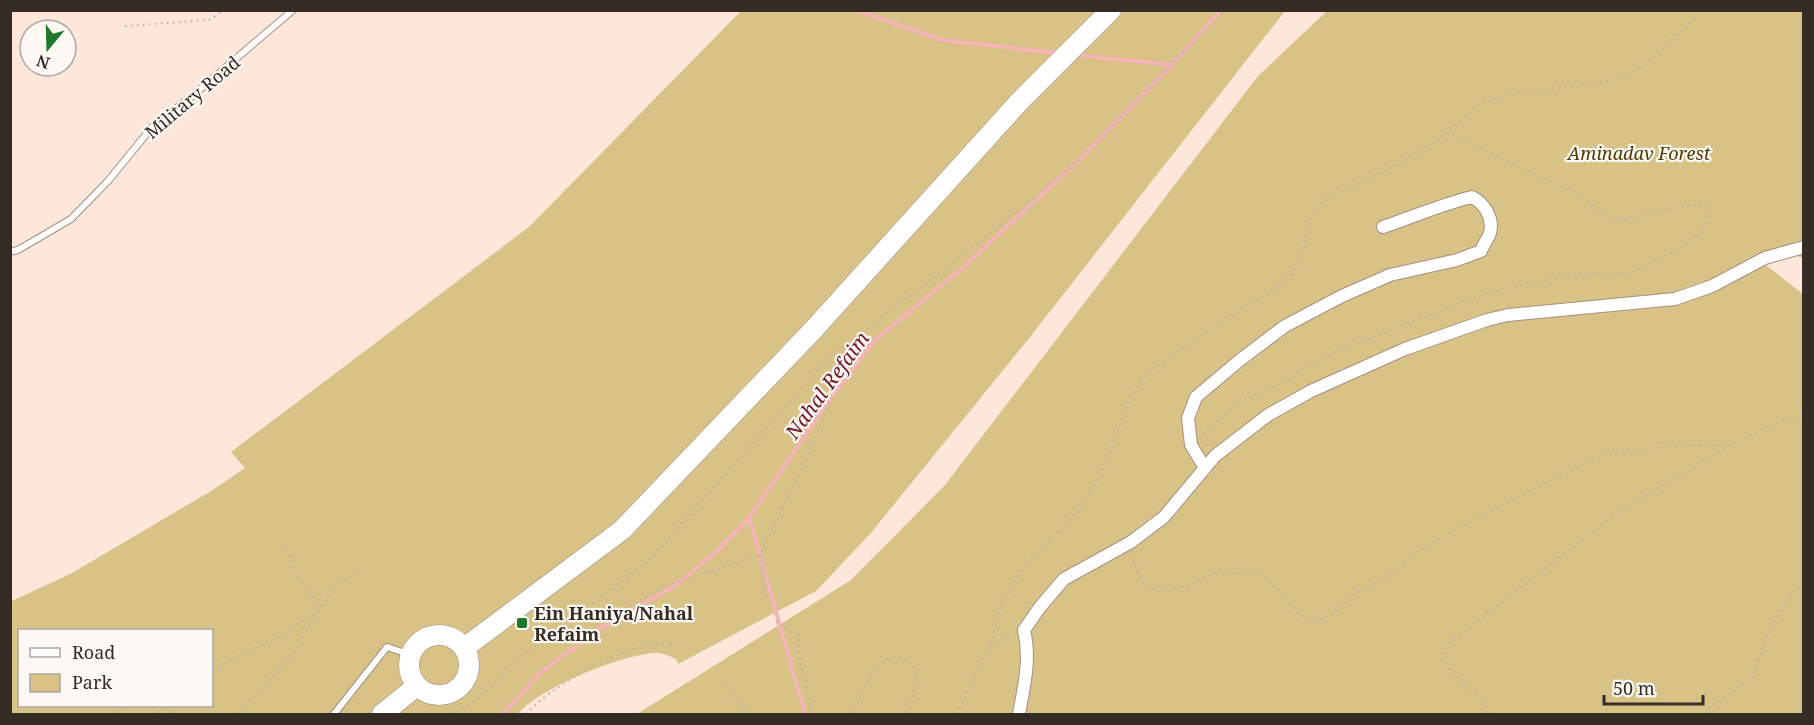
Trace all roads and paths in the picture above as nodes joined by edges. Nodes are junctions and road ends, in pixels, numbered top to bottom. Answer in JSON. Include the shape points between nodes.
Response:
{"nodes":[{"id":1,"x":224,"y":10,"type":"edge"},
{"id":2,"x":293,"y":10,"type":"edge"},
{"id":3,"x":1111,"y":10,"type":"edge"},
{"id":4,"x":1225,"y":10,"type":"edge"},
{"id":5,"x":1702,"y":10,"type":"edge"},
{"id":6,"x":125,"y":26,"type":"dead end"},
{"id":7,"x":1449,"y":133,"type":"junction"},
{"id":8,"x":1383,"y":227,"type":"dead end"},
{"id":9,"x":1803,"y":247,"type":"edge"},
{"id":10,"x":10,"y":252,"type":"edge"},
{"id":11,"x":856,"y":338,"type":"junction"},
{"id":12,"x":1803,"y":415,"type":"edge"},
{"id":13,"x":1191,"y":445,"type":"junction"},
{"id":14,"x":1730,"y":445,"type":"junction"},
{"id":15,"x":1205,"y":468,"type":"junction"},
{"id":16,"x":1131,"y":542,"type":"junction"},
{"id":17,"x":286,"y":548,"type":"dead end"},
{"id":18,"x":760,"y":555,"type":"junction"},
{"id":19,"x":358,"y":574,"type":"dead end"},
{"id":20,"x":1803,"y":582,"type":"edge"},
{"id":21,"x":768,"y":603,"type":"dead end"},
{"id":22,"x":321,"y":608,"type":"junction"},
{"id":23,"x":578,"y":616,"type":"junction"},
{"id":24,"x":776,"y":622,"type":"dead end"},
{"id":25,"x":1024,"y":630,"type":"junction"},
{"id":26,"x":675,"y":644,"type":"dead end"},
{"id":27,"x":990,"y":645,"type":"junction"},
{"id":28,"x":464,"y":648,"type":"junction"},
{"id":29,"x":411,"y":655,"type":"junction"},
{"id":30,"x":213,"y":669,"type":"edge"},
{"id":31,"x":417,"y":686,"type":"junction"},
{"id":32,"x":727,"y":686,"type":"dead end"},
{"id":33,"x":456,"y":690,"type":"junction"},
{"id":34,"x":126,"y":707,"type":"edge"},
{"id":35,"x":156,"y":707,"type":"edge"},
{"id":36,"x":167,"y":707,"type":"edge"},
{"id":37,"x":111,"y":714,"type":"edge"},
{"id":38,"x":236,"y":714,"type":"edge"},
{"id":39,"x":334,"y":714,"type":"edge"},
{"id":40,"x":382,"y":714,"type":"edge"},
{"id":41,"x":451,"y":714,"type":"edge"},
{"id":42,"x":526,"y":714,"type":"edge"},
{"id":43,"x":750,"y":714,"type":"edge"},
{"id":44,"x":810,"y":714,"type":"edge"},
{"id":45,"x":852,"y":714,"type":"edge"},
{"id":46,"x":907,"y":714,"type":"edge"},
{"id":47,"x":957,"y":714,"type":"edge"},
{"id":48,"x":1019,"y":714,"type":"edge"},
{"id":49,"x":1488,"y":714,"type":"edge"},
{"id":50,"x":1706,"y":714,"type":"edge"}],
"edges":[{"from":1,"to":6,"type":"path","via":[[209,20]]},
{"from":2,"to":10,"type":"lane","name":"Military Road","via":[[153,126],[71,219]]},
{"from":3,"to":28,"type":"main road","via":[[1019,102],[814,329],[622,530]]},
{"from":4,"to":11,"type":"path","via":[[1076,163]]},
{"from":5,"to":7,"type":"path","via":[[1636,71],[1622,78],[1487,101],[1471,110]]},
{"from":7,"to":13,"type":"path","via":[[1567,188],[1606,215],[1623,220],[1704,204],[1711,215],[1702,231],[1685,245],[1628,273],[1583,273],[1492,291],[1337,351],[1236,404]]},
{"from":7,"to":27,"type":"path","via":[[1411,157],[1325,199],[1314,209],[1304,250],[1294,271],[1279,286],[1142,379],[1129,401],[1102,473],[1079,510],[1023,567],[1002,604]]},
{"from":8,"to":13,"type":"street","via":[[1472,196],[1483,203],[1490,232],[1481,251],[1457,261],[1390,275],[1285,326],[1196,397],[1188,418]]},
{"from":9,"to":15,"type":"street","via":[[1764,258],[1712,286],[1675,299],[1508,315],[1405,349],[1268,415]]},
{"from":11,"to":18,"type":"path","via":[[809,453]]},
{"from":11,"to":23,"type":"path","via":[[827,360],[649,560]]},
{"from":12,"to":14,"type":"path","via":[[1780,421]]},
{"from":13,"to":15,"type":"street"},
{"from":14,"to":16,"type":"path","via":[[1617,451],[1594,458],[1447,534],[1388,576],[1356,592],[1334,614],[1313,620],[1292,608],[1268,579],[1255,571],[1222,570],[1161,592],[1144,585]]},
{"from":14,"to":49,"type":"path","via":[[1620,511],[1450,642],[1443,656],[1446,664],[1485,702]]},
{"from":15,"to":16,"type":"street","via":[[1164,517]]},
{"from":16,"to":25,"type":"street","via":[[1064,579]]},
{"from":17,"to":22,"type":"path","via":[[297,576]]},
{"from":18,"to":21,"type":"path"},
{"from":18,"to":23,"type":"path","via":[[666,585],[612,615]]},
{"from":19,"to":22,"type":"path","via":[[335,584]]},
{"from":20,"to":50,"type":"path","via":[[1765,639],[1754,676]]},
{"from":22,"to":30,"type":"path","via":[[286,633]]},
{"from":22,"to":38,"type":"path","via":[[288,662]]},
{"from":23,"to":41,"type":"path","via":[[516,659],[494,686],[472,704]]},
{"from":24,"to":44,"type":"path","via":[[800,637],[800,662]]},
{"from":25,"to":27,"type":"path"},
{"from":25,"to":48,"type":"street","via":[[1028,646]]},
{"from":26,"to":42,"type":"path","via":[[650,645],[617,655],[580,674]]},
{"from":27,"to":47,"type":"path"},
{"from":28,"to":29,"type":"main road","via":[[451,637],[434,635],[418,643]]},
{"from":28,"to":33,"type":"main road","via":[[470,666]]},
{"from":29,"to":31,"type":"main road","via":[[409,669]]},
{"from":29,"to":39,"type":"lane","via":[[387,647]]},
{"from":31,"to":33,"type":"main road","via":[[432,694]]},
{"from":31,"to":40,"type":"main road"},
{"from":32,"to":43,"type":"path"},
{"from":33,"to":41,"type":"path"},
{"from":34,"to":37,"type":"path"},
{"from":35,"to":36,"type":"path","via":[[159,712]]},
{"from":45,"to":46,"type":"path","via":[[874,670],[895,657],[909,660],[917,672],[918,683]]}]}
